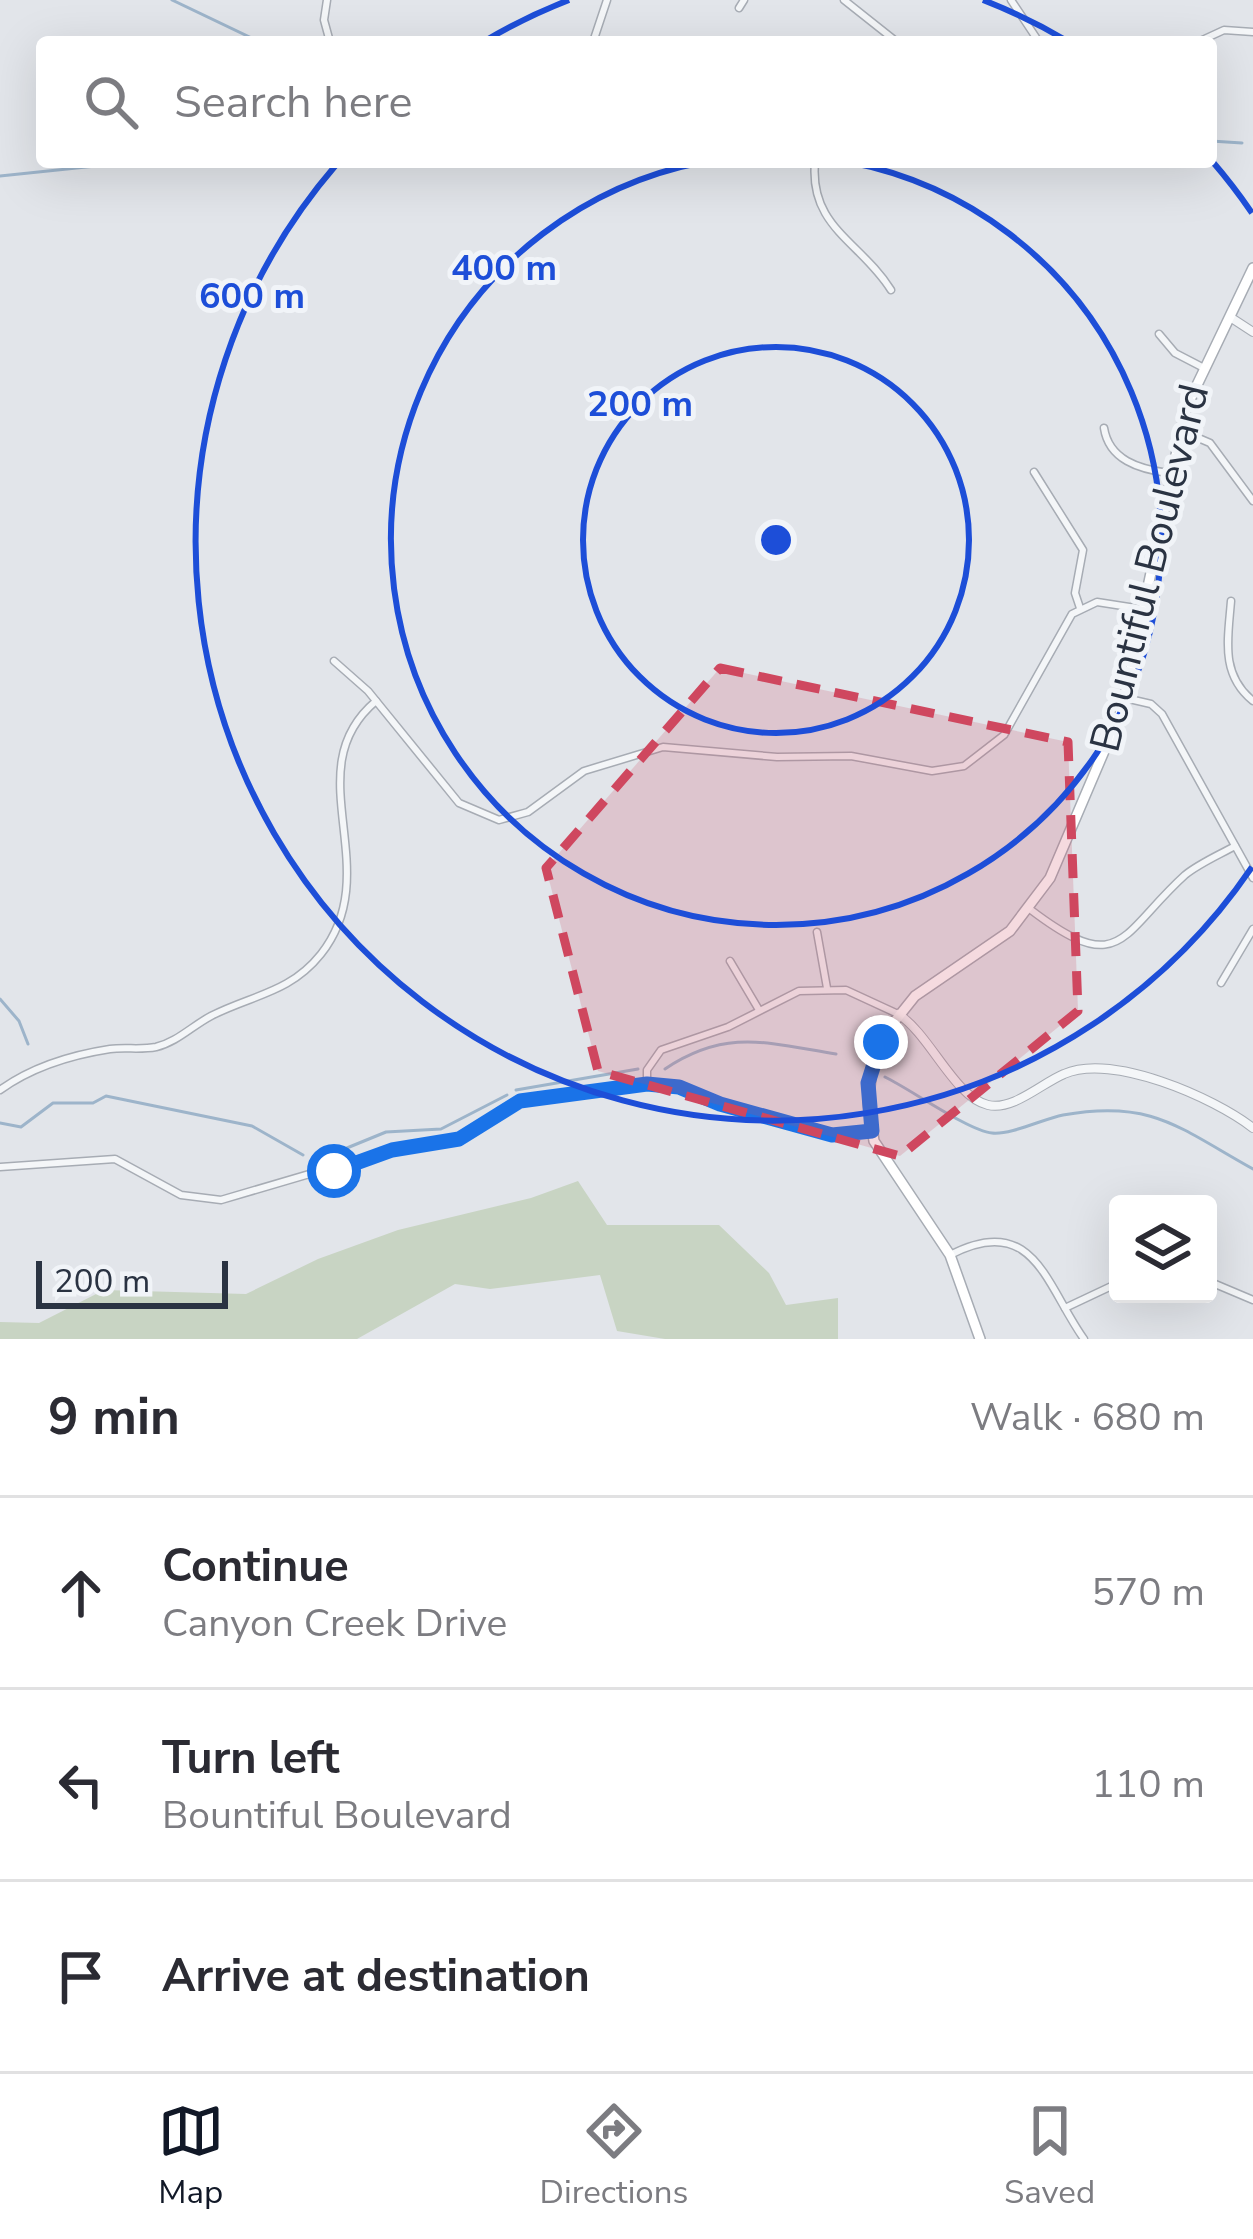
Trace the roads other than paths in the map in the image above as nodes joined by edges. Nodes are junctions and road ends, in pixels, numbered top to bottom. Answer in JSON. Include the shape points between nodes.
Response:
{"nodes":[{"id":1,"x":327,"y":0,"type":"edge"},
{"id":2,"x":608,"y":0,"type":"edge"},
{"id":3,"x":844,"y":0,"type":"edge"},
{"id":4,"x":1011,"y":0,"type":"edge"},
{"id":5,"x":1253,"y":32,"type":"edge"},
{"id":6,"x":328,"y":36,"type":"edge"},
{"id":7,"x":595,"y":36,"type":"edge"},
{"id":8,"x":889,"y":36,"type":"edge"},
{"id":9,"x":1035,"y":36,"type":"edge"},
{"id":10,"x":1211,"y":36,"type":"edge"},
{"id":11,"x":815,"y":168,"type":"edge"},
{"id":12,"x":1253,"y":268,"type":"edge"},
{"id":13,"x":890,"y":290,"type":"dead end"},
{"id":14,"x":1230,"y":317,"type":"junction"},
{"id":15,"x":1253,"y":332,"type":"edge"},
{"id":16,"x":1159,"y":334,"type":"dead end"},
{"id":17,"x":1202,"y":367,"type":"junction"},
{"id":18,"x":1104,"y":428,"type":"dead end"},
{"id":19,"x":1178,"y":430,"type":"junction"},
{"id":20,"x":1034,"y":472,"type":"dead end"},
{"id":21,"x":1168,"y":473,"type":"junction"},
{"id":22,"x":1253,"y":501,"type":"edge"},
{"id":23,"x":1231,"y":601,"type":"dead end"},
{"id":24,"x":1080,"y":608,"type":"junction"},
{"id":25,"x":1142,"y":609,"type":"junction"},
{"id":26,"x":334,"y":661,"type":"dead end"},
{"id":27,"x":1125,"y":698,"type":"junction"},
{"id":28,"x":376,"y":700,"type":"junction"},
{"id":29,"x":1253,"y":701,"type":"edge"},
{"id":30,"x":1235,"y":846,"type":"junction"},
{"id":31,"x":1253,"y":878,"type":"edge"},
{"id":32,"x":1031,"y":910,"type":"junction"},
{"id":33,"x":1253,"y":929,"type":"edge"},
{"id":34,"x":817,"y":932,"type":"dead end"},
{"id":35,"x":730,"y":961,"type":"dead end"},
{"id":36,"x":1221,"y":983,"type":"dead end"},
{"id":37,"x":827,"y":988,"type":"junction"},
{"id":38,"x":759,"y":1010,"type":"junction"},
{"id":39,"x":898,"y":1015,"type":"junction"},
{"id":40,"x":647,"y":1084,"type":"junction"},
{"id":41,"x":0,"y":1090,"type":"edge"},
{"id":42,"x":1253,"y":1128,"type":"edge"},
{"id":43,"x":872,"y":1131,"type":"junction"},
{"id":44,"x":0,"y":1167,"type":"edge"},
{"id":45,"x":950,"y":1255,"type":"junction"},
{"id":46,"x":1217,"y":1285,"type":"edge"},
{"id":47,"x":1109,"y":1287,"type":"edge"},
{"id":48,"x":1253,"y":1300,"type":"edge"},
{"id":49,"x":1065,"y":1308,"type":"junction"},
{"id":50,"x":980,"y":1339,"type":"edge"},
{"id":51,"x":1084,"y":1339,"type":"edge"}],
"edges":[{"from":1,"to":6,"type":"street"},
{"from":2,"to":7,"type":"street"},
{"from":3,"to":8,"type":"street"},
{"from":4,"to":9,"type":"street"},
{"from":5,"to":10,"type":"street"},
{"from":11,"to":13,"type":"street","via":[[823,215]]},
{"from":12,"to":14,"type":"main road","name":"Bountiful Boulevard"},
{"from":14,"to":15,"type":"street"},
{"from":14,"to":17,"type":"main road","name":"Bountiful Boulevard"},
{"from":16,"to":17,"type":"street"},
{"from":17,"to":19,"type":"main road","name":"Bountiful Boulevard"},
{"from":18,"to":21,"type":"street","via":[[1107,443],[1126,460]]},
{"from":19,"to":21,"type":"main road","name":"Bountiful Boulevard"},
{"from":19,"to":22,"type":"street","via":[[1210,443]]},
{"from":20,"to":24,"type":"street","via":[[1083,550]]},
{"from":21,"to":25,"type":"main road","name":"Bountiful Boulevard"},
{"from":23,"to":29,"type":"street","via":[[1229,668]]},
{"from":24,"to":25,"type":"street","via":[[1097,602]]},
{"from":24,"to":28,"type":"street","via":[[1000,741],[944,770],[673,746],[584,771],[528,812],[492,819],[458,803]]},
{"from":25,"to":27,"type":"main road","name":"Bountiful Boulevard"},
{"from":26,"to":28,"type":"street"},
{"from":27,"to":30,"type":"street","via":[[1162,715]]},
{"from":27,"to":32,"type":"main road","name":"Bountiful Boulevard"},
{"from":28,"to":41,"type":"street","via":[[340,749],[348,893],[334,933],[308,969],[162,1046],[51,1063]]},
{"from":30,"to":31,"type":"street"},
{"from":30,"to":32,"type":"street","via":[[1189,872],[1140,927],[1110,943],[1076,941]]},
{"from":32,"to":39,"type":"main road","name":"Bountiful Boulevard"},
{"from":33,"to":36,"type":"street"},
{"from":34,"to":37,"type":"street"},
{"from":35,"to":38,"type":"street"},
{"from":37,"to":38,"type":"street"},
{"from":37,"to":39,"type":"street","via":[[861,994]]},
{"from":38,"to":40,"type":"street","via":[[661,1050]]},
{"from":39,"to":42,"type":"street","via":[[982,1103],[1000,1105],[1072,1071],[1108,1068],[1217,1106]]},
{"from":39,"to":43,"type":"main road","name":"Bountiful Boulevard","via":[[870,1073]]},
{"from":40,"to":43,"type":"street","via":[[832,1135]]},
{"from":40,"to":44,"type":"street","via":[[520,1101],[453,1141],[392,1150],[221,1200],[181,1195],[116,1159]]},
{"from":43,"to":45,"type":"main road","name":"Bountiful Boulevard"},
{"from":45,"to":49,"type":"street","via":[[980,1242],[1014,1245],[1040,1264]]},
{"from":45,"to":50,"type":"main road","name":"Bountiful Boulevard"},
{"from":46,"to":48,"type":"street"},
{"from":47,"to":49,"type":"street"},
{"from":49,"to":51,"type":"street"}]}
